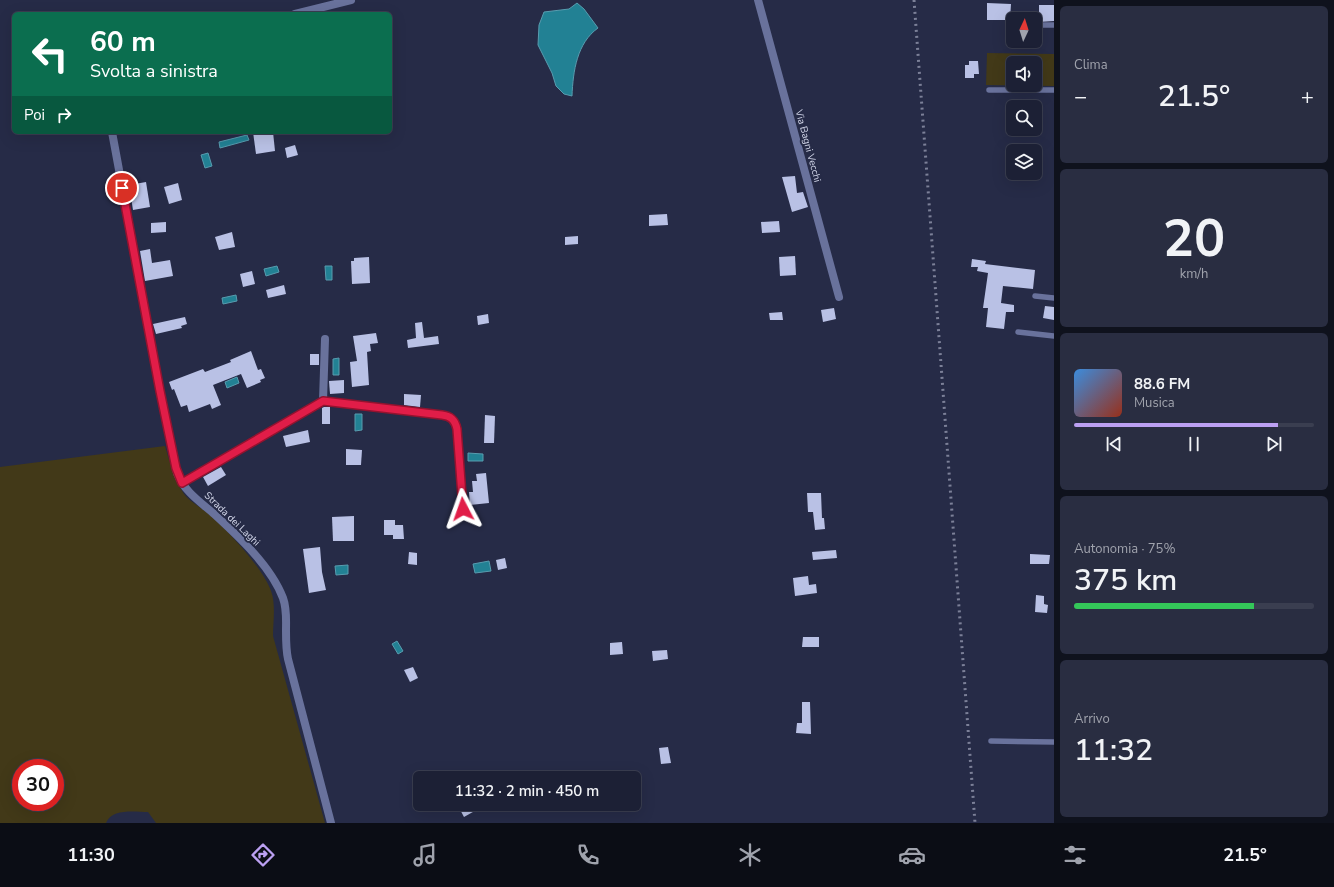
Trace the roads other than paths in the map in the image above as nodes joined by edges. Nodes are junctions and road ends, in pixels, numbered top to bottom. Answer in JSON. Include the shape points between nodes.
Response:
{"nodes":[{"id":1,"x":352,"y":0,"type":"edge"},
{"id":2,"x":758,"y":0,"type":"edge"},
{"id":3,"x":304,"y":12,"type":"edge"},
{"id":4,"x":1042,"y":25,"type":"dead end"},
{"id":5,"x":1054,"y":26,"type":"edge"},
{"id":6,"x":989,"y":90,"type":"dead end"},
{"id":7,"x":1054,"y":90,"type":"edge"},
{"id":8,"x":112,"y":134,"type":"edge"},
{"id":9,"x":1035,"y":296,"type":"dead end"},
{"id":10,"x":839,"y":297,"type":"dead end"},
{"id":11,"x":1054,"y":298,"type":"edge"},
{"id":12,"x":1018,"y":332,"type":"dead end"},
{"id":13,"x":1054,"y":336,"type":"edge"},
{"id":14,"x":324,"y":339,"type":"dead end"},
{"id":15,"x":323,"y":401,"type":"junction"},
{"id":16,"x":182,"y":483,"type":"junction"},
{"id":17,"x":463,"y":509,"type":"dead end"},
{"id":18,"x":991,"y":741,"type":"dead end"},
{"id":19,"x":1054,"y":742,"type":"edge"},
{"id":20,"x":331,"y":823,"type":"edge"}],
"edges":[{"from":1,"to":3,"type":"street"},
{"from":2,"to":10,"type":"street","name":"Via Bagni Vecchi"},
{"from":4,"to":5,"type":"lane"},
{"from":6,"to":7,"type":"lane"},
{"from":8,"to":16,"type":"street","name":"Strada dei Laghi","via":[[160,391],[176,468]]},
{"from":9,"to":11,"type":"lane"},
{"from":12,"to":13,"type":"lane"},
{"from":14,"to":15,"type":"street"},
{"from":15,"to":16,"type":"street"},
{"from":15,"to":17,"type":"street","via":[[452,418],[457,429]]},
{"from":16,"to":20,"type":"street","name":"Strada dei Laghi","via":[[252,553],[273,579],[281,594],[286,610],[289,665]]},
{"from":18,"to":19,"type":"lane"}]}
